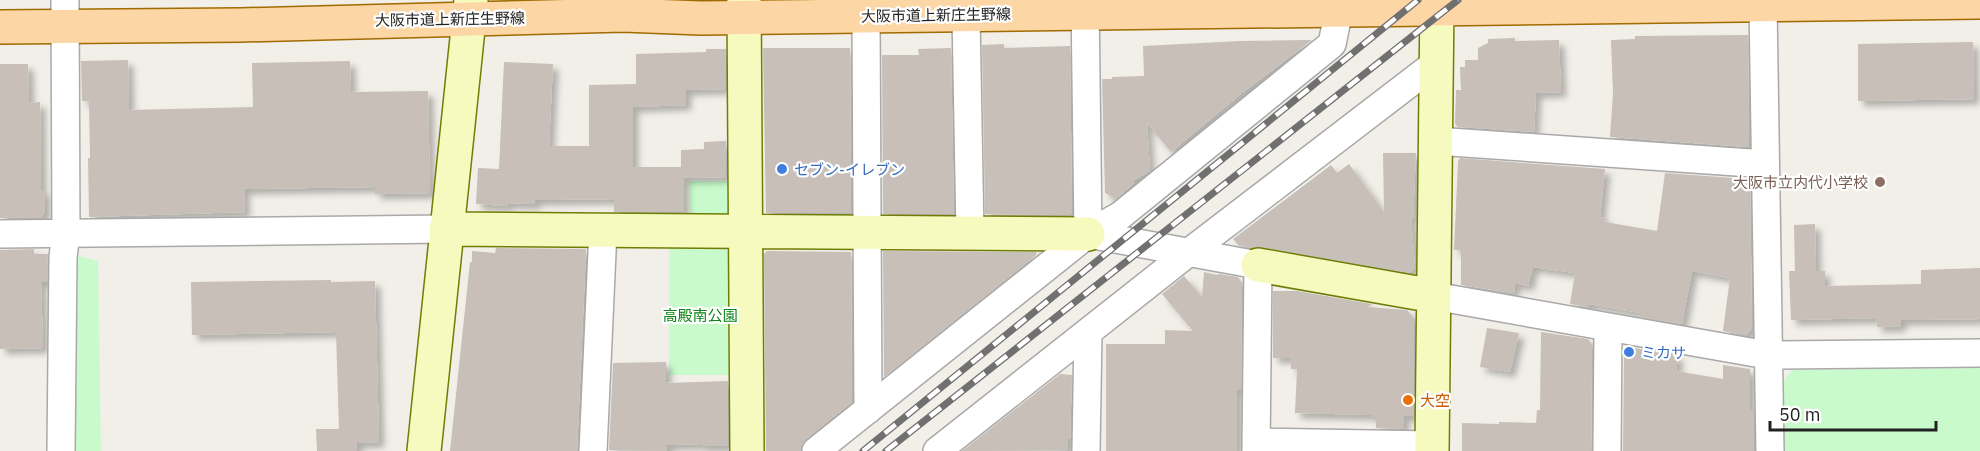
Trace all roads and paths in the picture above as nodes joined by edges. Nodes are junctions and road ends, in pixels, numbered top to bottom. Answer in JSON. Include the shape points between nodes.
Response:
{"nodes":[{"id":1,"x":1980,"y":2,"type":"edge"},
{"id":2,"x":1437,"y":4,"type":"edge"},
{"id":3,"x":1763,"y":5,"type":"junction"},
{"id":4,"x":1084,"y":7,"type":"edge"},
{"id":5,"x":470,"y":9,"type":"edge"},
{"id":6,"x":745,"y":9,"type":"edge"},
{"id":7,"x":1339,"y":10,"type":"junction"},
{"id":8,"x":65,"y":13,"type":"edge"},
{"id":9,"x":966,"y":15,"type":"junction"},
{"id":10,"x":866,"y":16,"type":"junction"},
{"id":11,"x":0,"y":27,"type":"edge"},
{"id":12,"x":1436,"y":63,"type":"junction"},
{"id":13,"x":1436,"y":141,"type":"junction"},
{"id":14,"x":1765,"y":164,"type":"junction"},
{"id":15,"x":446,"y":229,"type":"junction"},
{"id":16,"x":603,"y":230,"type":"junction"},
{"id":17,"x":746,"y":231,"type":"junction"},
{"id":18,"x":867,"y":232,"type":"junction"},
{"id":19,"x":66,"y":233,"type":"junction"},
{"id":20,"x":970,"y":233,"type":"junction"},
{"id":21,"x":0,"y":234,"type":"edge"},
{"id":22,"x":1088,"y":234,"type":"junction"},
{"id":23,"x":1188,"y":253,"type":"junction"},
{"id":24,"x":1258,"y":265,"type":"junction"},
{"id":25,"x":1434,"y":296,"type":"junction"},
{"id":26,"x":1608,"y":327,"type":"junction"},
{"id":27,"x":1088,"y":332,"type":"junction"},
{"id":28,"x":1980,"y":353,"type":"edge"},
{"id":29,"x":1767,"y":355,"type":"junction"},
{"id":30,"x":867,"y":410,"type":"junction"},
{"id":31,"x":1256,"y":446,"type":"edge"},
{"id":32,"x":1432,"y":448,"type":"edge"},
{"id":33,"x":61,"y":451,"type":"edge"},
{"id":34,"x":424,"y":451,"type":"edge"},
{"id":35,"x":593,"y":451,"type":"edge"},
{"id":36,"x":747,"y":451,"type":"edge"},
{"id":37,"x":816,"y":451,"type":"edge"},
{"id":38,"x":937,"y":451,"type":"edge"},
{"id":39,"x":1086,"y":451,"type":"edge"},
{"id":40,"x":1607,"y":451,"type":"edge"},
{"id":41,"x":1770,"y":451,"type":"edge"}],
"edges":[{"from":1,"to":3,"type":"main road","name":"大阪市道上新庄生野線"},
{"from":2,"to":3,"type":"main road","name":"大阪市道上新庄生野線"},
{"from":2,"to":7,"type":"main road","name":"大阪市道上新庄生野線"},
{"from":2,"to":12,"type":"street"},
{"from":3,"to":14,"type":"street"},
{"from":4,"to":7,"type":"main road","name":"大阪市道上新庄生野線"},
{"from":4,"to":9,"type":"main road","name":"大阪市道上新庄生野線"},
{"from":4,"to":22,"type":"street"},
{"from":5,"to":6,"type":"main road","name":"大阪市道上新庄生野線","via":[[701,18]]},
{"from":5,"to":8,"type":"main road","name":"大阪市道上新庄生野線","via":[[241,25]]},
{"from":5,"to":15,"type":"street"},
{"from":6,"to":10,"type":"main road","name":"大阪市道上新庄生野線"},
{"from":6,"to":17,"type":"street"},
{"from":7,"to":22,"type":"street","via":[[1332,44],[1121,215]]},
{"from":8,"to":11,"type":"main road","name":"大阪市道上新庄生野線"},
{"from":8,"to":19,"type":"street"},
{"from":9,"to":10,"type":"main road","name":"大阪市道上新庄生野線"},
{"from":9,"to":20,"type":"street"},
{"from":10,"to":18,"type":"street"},
{"from":12,"to":13,"type":"street"},
{"from":12,"to":23,"type":"street"},
{"from":13,"to":14,"type":"street"},
{"from":13,"to":25,"type":"street"},
{"from":14,"to":29,"type":"street"},
{"from":15,"to":16,"type":"street"},
{"from":15,"to":19,"type":"street"},
{"from":15,"to":34,"type":"street"},
{"from":16,"to":17,"type":"street"},
{"from":16,"to":35,"type":"street"},
{"from":17,"to":18,"type":"street"},
{"from":17,"to":36,"type":"street"},
{"from":18,"to":20,"type":"street"},
{"from":18,"to":30,"type":"street"},
{"from":19,"to":21,"type":"street"},
{"from":19,"to":33,"type":"street"},
{"from":20,"to":22,"type":"street"},
{"from":22,"to":23,"type":"street"},
{"from":22,"to":30,"type":"street"},
{"from":23,"to":24,"type":"street"},
{"from":23,"to":27,"type":"street"},
{"from":24,"to":25,"type":"street"},
{"from":24,"to":31,"type":"street"},
{"from":25,"to":26,"type":"street"},
{"from":25,"to":32,"type":"street"},
{"from":26,"to":29,"type":"street"},
{"from":26,"to":40,"type":"street"},
{"from":27,"to":38,"type":"street"},
{"from":27,"to":39,"type":"street"},
{"from":28,"to":29,"type":"street"},
{"from":29,"to":41,"type":"street"},
{"from":30,"to":37,"type":"street"},
{"from":31,"to":32,"type":"street"}]}
